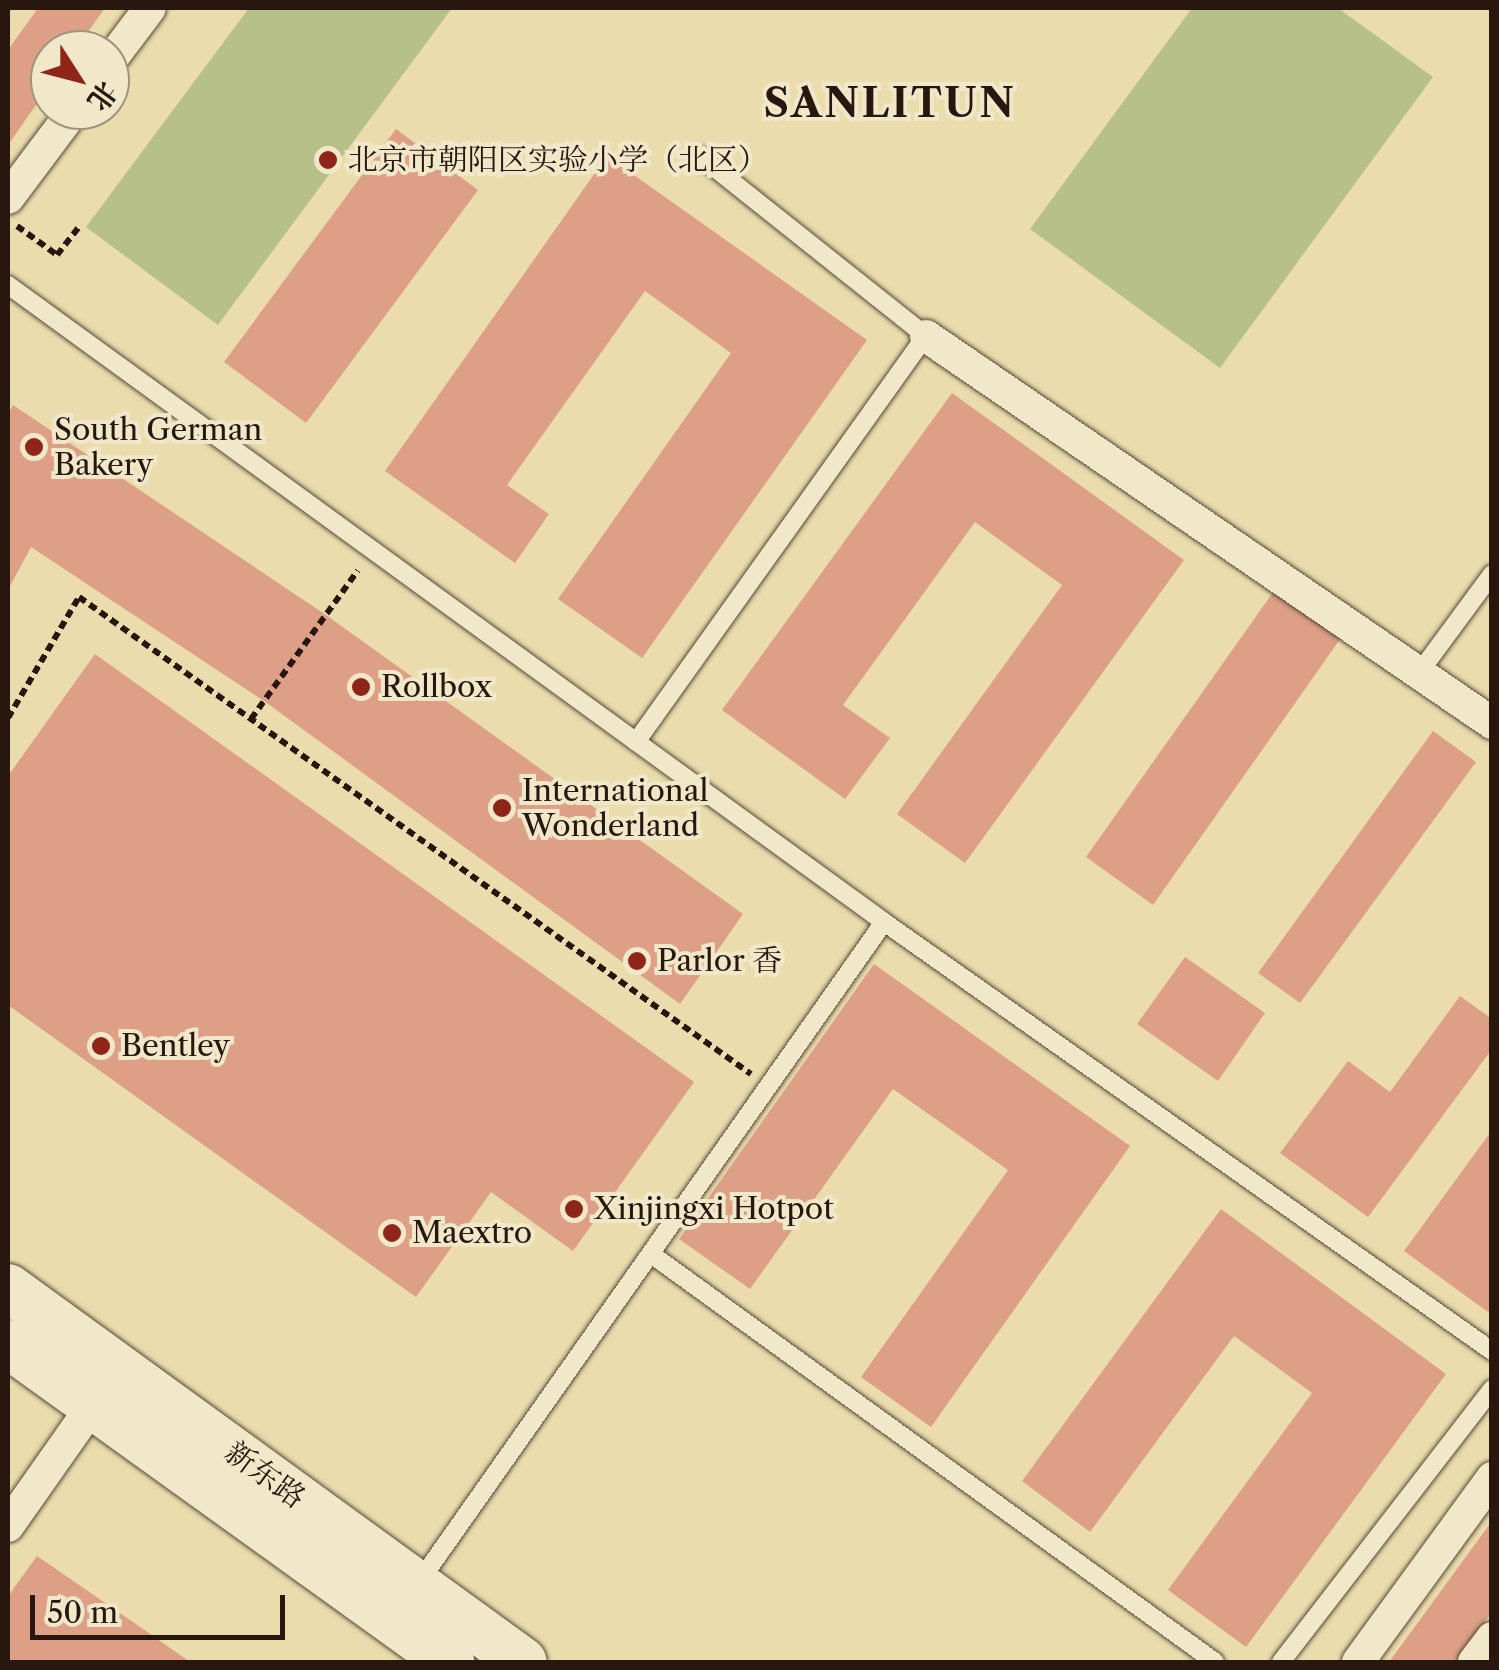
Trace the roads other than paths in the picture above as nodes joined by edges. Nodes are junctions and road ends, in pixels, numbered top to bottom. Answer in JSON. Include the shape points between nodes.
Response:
{"nodes":[{"id":1,"x":150,"y":8,"type":"edge"},
{"id":2,"x":130,"y":34,"type":"edge"},
{"id":3,"x":59,"y":130,"type":"edge"},
{"id":4,"x":700,"y":156,"type":"dead end"},
{"id":5,"x":8,"y":198,"type":"edge"},
{"id":6,"x":8,"y":285,"type":"edge"},
{"id":7,"x":926,"y":336,"type":"junction"},
{"id":8,"x":1492,"y":574,"type":"edge"},
{"id":9,"x":1419,"y":673,"type":"junction"},
{"id":10,"x":1492,"y":723,"type":"edge"},
{"id":11,"x":636,"y":742,"type":"junction"},
{"id":12,"x":884,"y":922,"type":"junction"},
{"id":13,"x":650,"y":1254,"type":"junction"},
{"id":14,"x":8,"y":1288,"type":"edge"},
{"id":15,"x":8,"y":1344,"type":"edge"},
{"id":16,"x":1492,"y":1351,"type":"edge"},
{"id":17,"x":1492,"y":1389,"type":"edge"},
{"id":18,"x":93,"y":1406,"type":"junction"},
{"id":19,"x":1492,"y":1478,"type":"edge"},
{"id":20,"x":8,"y":1526,"type":"edge"},
{"id":21,"x":417,"y":1586,"type":"junction"},
{"id":22,"x":1492,"y":1638,"type":"edge"},
{"id":23,"x":450,"y":1662,"type":"edge"},
{"id":24,"x":523,"y":1662,"type":"edge"},
{"id":25,"x":1215,"y":1662,"type":"edge"},
{"id":26,"x":1281,"y":1662,"type":"edge"},
{"id":27,"x":1358,"y":1662,"type":"edge"},
{"id":28,"x":1474,"y":1662,"type":"edge"}],
"edges":[{"from":1,"to":2,"type":"street"},
{"from":3,"to":5,"type":"street"},
{"from":4,"to":7,"type":"lane"},
{"from":6,"to":11,"type":"lane"},
{"from":7,"to":9,"type":"street"},
{"from":7,"to":11,"type":"lane"},
{"from":8,"to":9,"type":"lane"},
{"from":9,"to":10,"type":"street"},
{"from":11,"to":12,"type":"lane"},
{"from":12,"to":13,"type":"lane"},
{"from":12,"to":16,"type":"lane"},
{"from":13,"to":21,"type":"lane"},
{"from":13,"to":25,"type":"lane"},
{"from":14,"to":21,"type":"main road","name":"新东路"},
{"from":15,"to":18,"type":"main road","name":"新东路"},
{"from":17,"to":26,"type":"lane"},
{"from":18,"to":20,"type":"street"},
{"from":18,"to":23,"type":"main road","name":"新东路"},
{"from":19,"to":27,"type":"street"},
{"from":21,"to":24,"type":"main road","name":"新东路"},
{"from":22,"to":28,"type":"street"}]}
